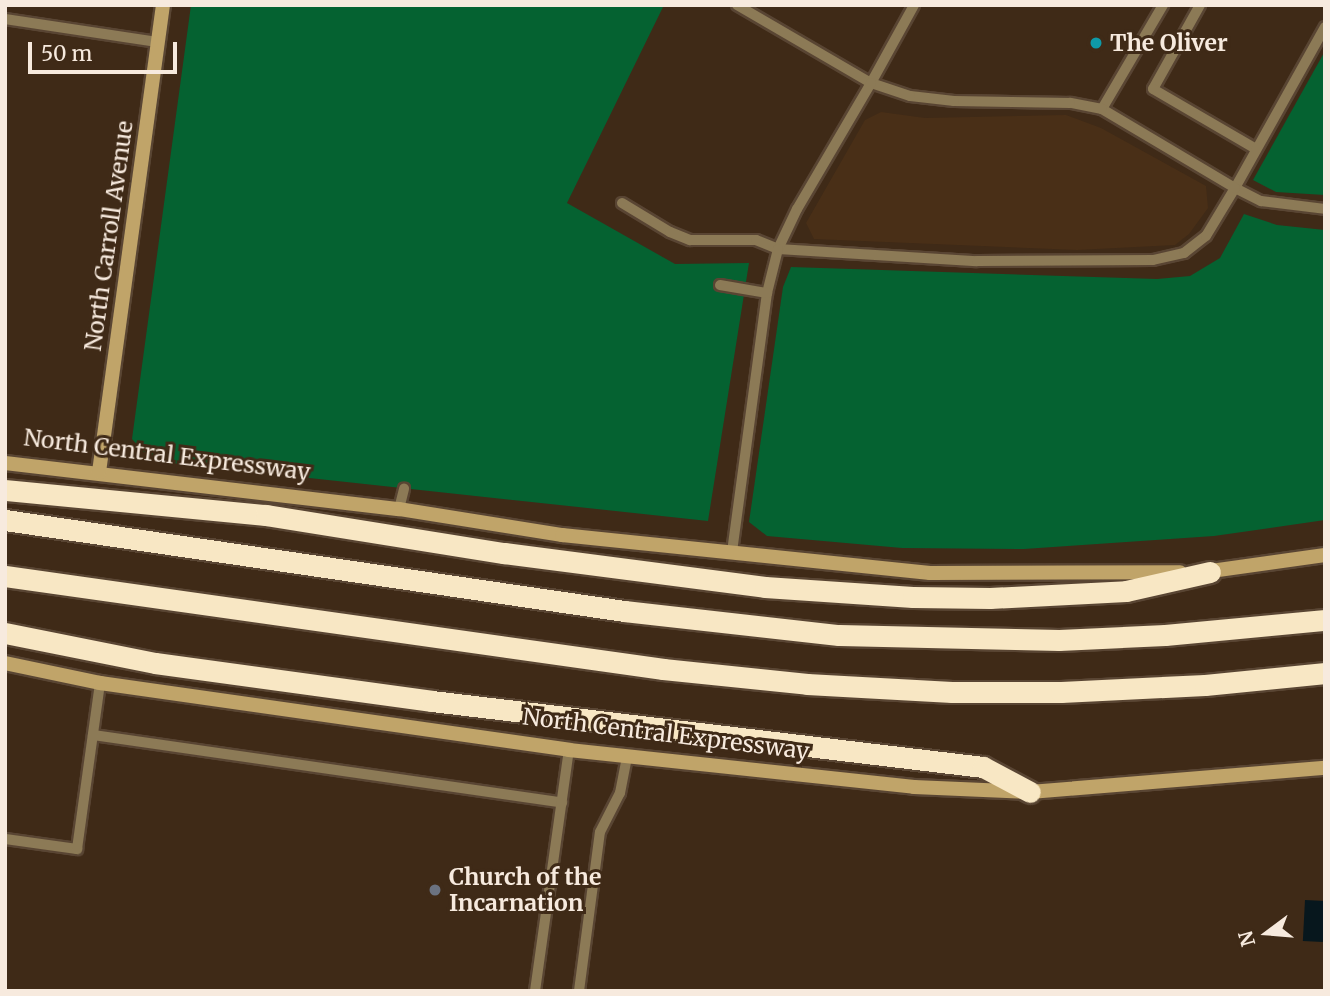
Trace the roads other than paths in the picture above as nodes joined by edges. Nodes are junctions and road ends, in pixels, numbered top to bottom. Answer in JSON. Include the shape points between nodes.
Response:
{"nodes":[{"id":1,"x":163,"y":5,"type":"edge"},
{"id":2,"x":737,"y":5,"type":"edge"},
{"id":3,"x":914,"y":5,"type":"edge"},
{"id":4,"x":1163,"y":5,"type":"edge"},
{"id":5,"x":1200,"y":5,"type":"edge"},
{"id":6,"x":5,"y":19,"type":"edge"},
{"id":7,"x":1325,"y":27,"type":"edge"},
{"id":8,"x":157,"y":42,"type":"junction"},
{"id":9,"x":871,"y":83,"type":"junction"},
{"id":10,"x":1102,"y":109,"type":"junction"},
{"id":11,"x":1256,"y":149,"type":"junction"},
{"id":12,"x":1235,"y":188,"type":"junction"},
{"id":13,"x":622,"y":203,"type":"dead end"},
{"id":14,"x":1325,"y":209,"type":"edge"},
{"id":15,"x":778,"y":249,"type":"junction"},
{"id":16,"x":720,"y":285,"type":"dead end"},
{"id":17,"x":767,"y":293,"type":"junction"},
{"id":18,"x":5,"y":463,"type":"edge"},
{"id":19,"x":99,"y":472,"type":"junction"},
{"id":20,"x":404,"y":489,"type":"dead end"},
{"id":21,"x":5,"y":490,"type":"edge"},
{"id":22,"x":400,"y":509,"type":"junction"},
{"id":23,"x":5,"y":520,"type":"edge"},
{"id":24,"x":732,"y":552,"type":"junction"},
{"id":25,"x":1325,"y":555,"type":"edge"},
{"id":26,"x":1210,"y":572,"type":"junction"},
{"id":27,"x":5,"y":576,"type":"edge"},
{"id":28,"x":1325,"y":620,"type":"edge"},
{"id":29,"x":5,"y":633,"type":"edge"},
{"id":30,"x":5,"y":663,"type":"edge"},
{"id":31,"x":1325,"y":673,"type":"edge"},
{"id":32,"x":100,"y":683,"type":"junction"},
{"id":33,"x":93,"y":735,"type":"junction"},
{"id":34,"x":569,"y":750,"type":"junction"},
{"id":35,"x":626,"y":757,"type":"junction"},
{"id":36,"x":1325,"y":768,"type":"edge"},
{"id":37,"x":1030,"y":792,"type":"junction"},
{"id":38,"x":562,"y":803,"type":"junction"},
{"id":39,"x":5,"y":839,"type":"edge"},
{"id":40,"x":535,"y":991,"type":"edge"},
{"id":41,"x":579,"y":991,"type":"edge"}],
"edges":[{"from":1,"to":8,"type":"main road","name":"North Carroll Avenue"},
{"from":2,"to":9,"type":"lane"},
{"from":3,"to":9,"type":"lane"},
{"from":4,"to":10,"type":"lane"},
{"from":5,"to":11,"type":"lane","via":[[1153,89]]},
{"from":6,"to":8,"type":"lane"},
{"from":7,"to":11,"type":"lane"},
{"from":8,"to":19,"type":"main road","name":"North Carroll Avenue"},
{"from":9,"to":10,"type":"lane","via":[[910,96],[954,101],[1070,103]]},
{"from":9,"to":15,"type":"lane","via":[[796,209]]},
{"from":10,"to":12,"type":"lane"},
{"from":11,"to":12,"type":"lane"},
{"from":12,"to":14,"type":"lane","via":[[1261,201]]},
{"from":12,"to":15,"type":"lane","via":[[1206,236],[1184,253],[1153,260],[977,261]]},
{"from":13,"to":15,"type":"lane","via":[[690,240],[756,240]]},
{"from":15,"to":17,"type":"lane"},
{"from":16,"to":17,"type":"lane"},
{"from":17,"to":24,"type":"lane"},
{"from":18,"to":19,"type":"main road","name":"North Central Expressway"},
{"from":19,"to":22,"type":"main road","name":"North Central Expressway"},
{"from":20,"to":22,"type":"lane"},
{"from":21,"to":26,"type":"highway","via":[[266,515],[765,587],[990,598],[1126,592]]},
{"from":22,"to":24,"type":"main road","name":"North Central Expressway","via":[[562,535]]},
{"from":23,"to":28,"type":"highway","via":[[624,611],[839,635],[1059,640]]},
{"from":24,"to":26,"type":"main road","name":"North Central Expressway","via":[[930,573]]},
{"from":25,"to":26,"type":"main road","name":"North Central Expressway"},
{"from":27,"to":31,"type":"highway","via":[[663,669],[807,684],[1061,692]]},
{"from":29,"to":37,"type":"highway","via":[[183,667],[983,767]]},
{"from":30,"to":32,"type":"main road","name":"North Central Expressway"},
{"from":32,"to":33,"type":"lane"},
{"from":32,"to":34,"type":"main road","name":"North Central Expressway"},
{"from":33,"to":38,"type":"lane"},
{"from":33,"to":39,"type":"lane","via":[[77,849]]},
{"from":34,"to":35,"type":"main road","name":"North Central Expressway"},
{"from":34,"to":38,"type":"lane"},
{"from":35,"to":37,"type":"main road","name":"North Central Expressway","via":[[914,787]]},
{"from":35,"to":41,"type":"lane","via":[[620,793],[600,832]]},
{"from":36,"to":37,"type":"main road","name":"North Central Expressway"},
{"from":38,"to":40,"type":"lane"}]}
